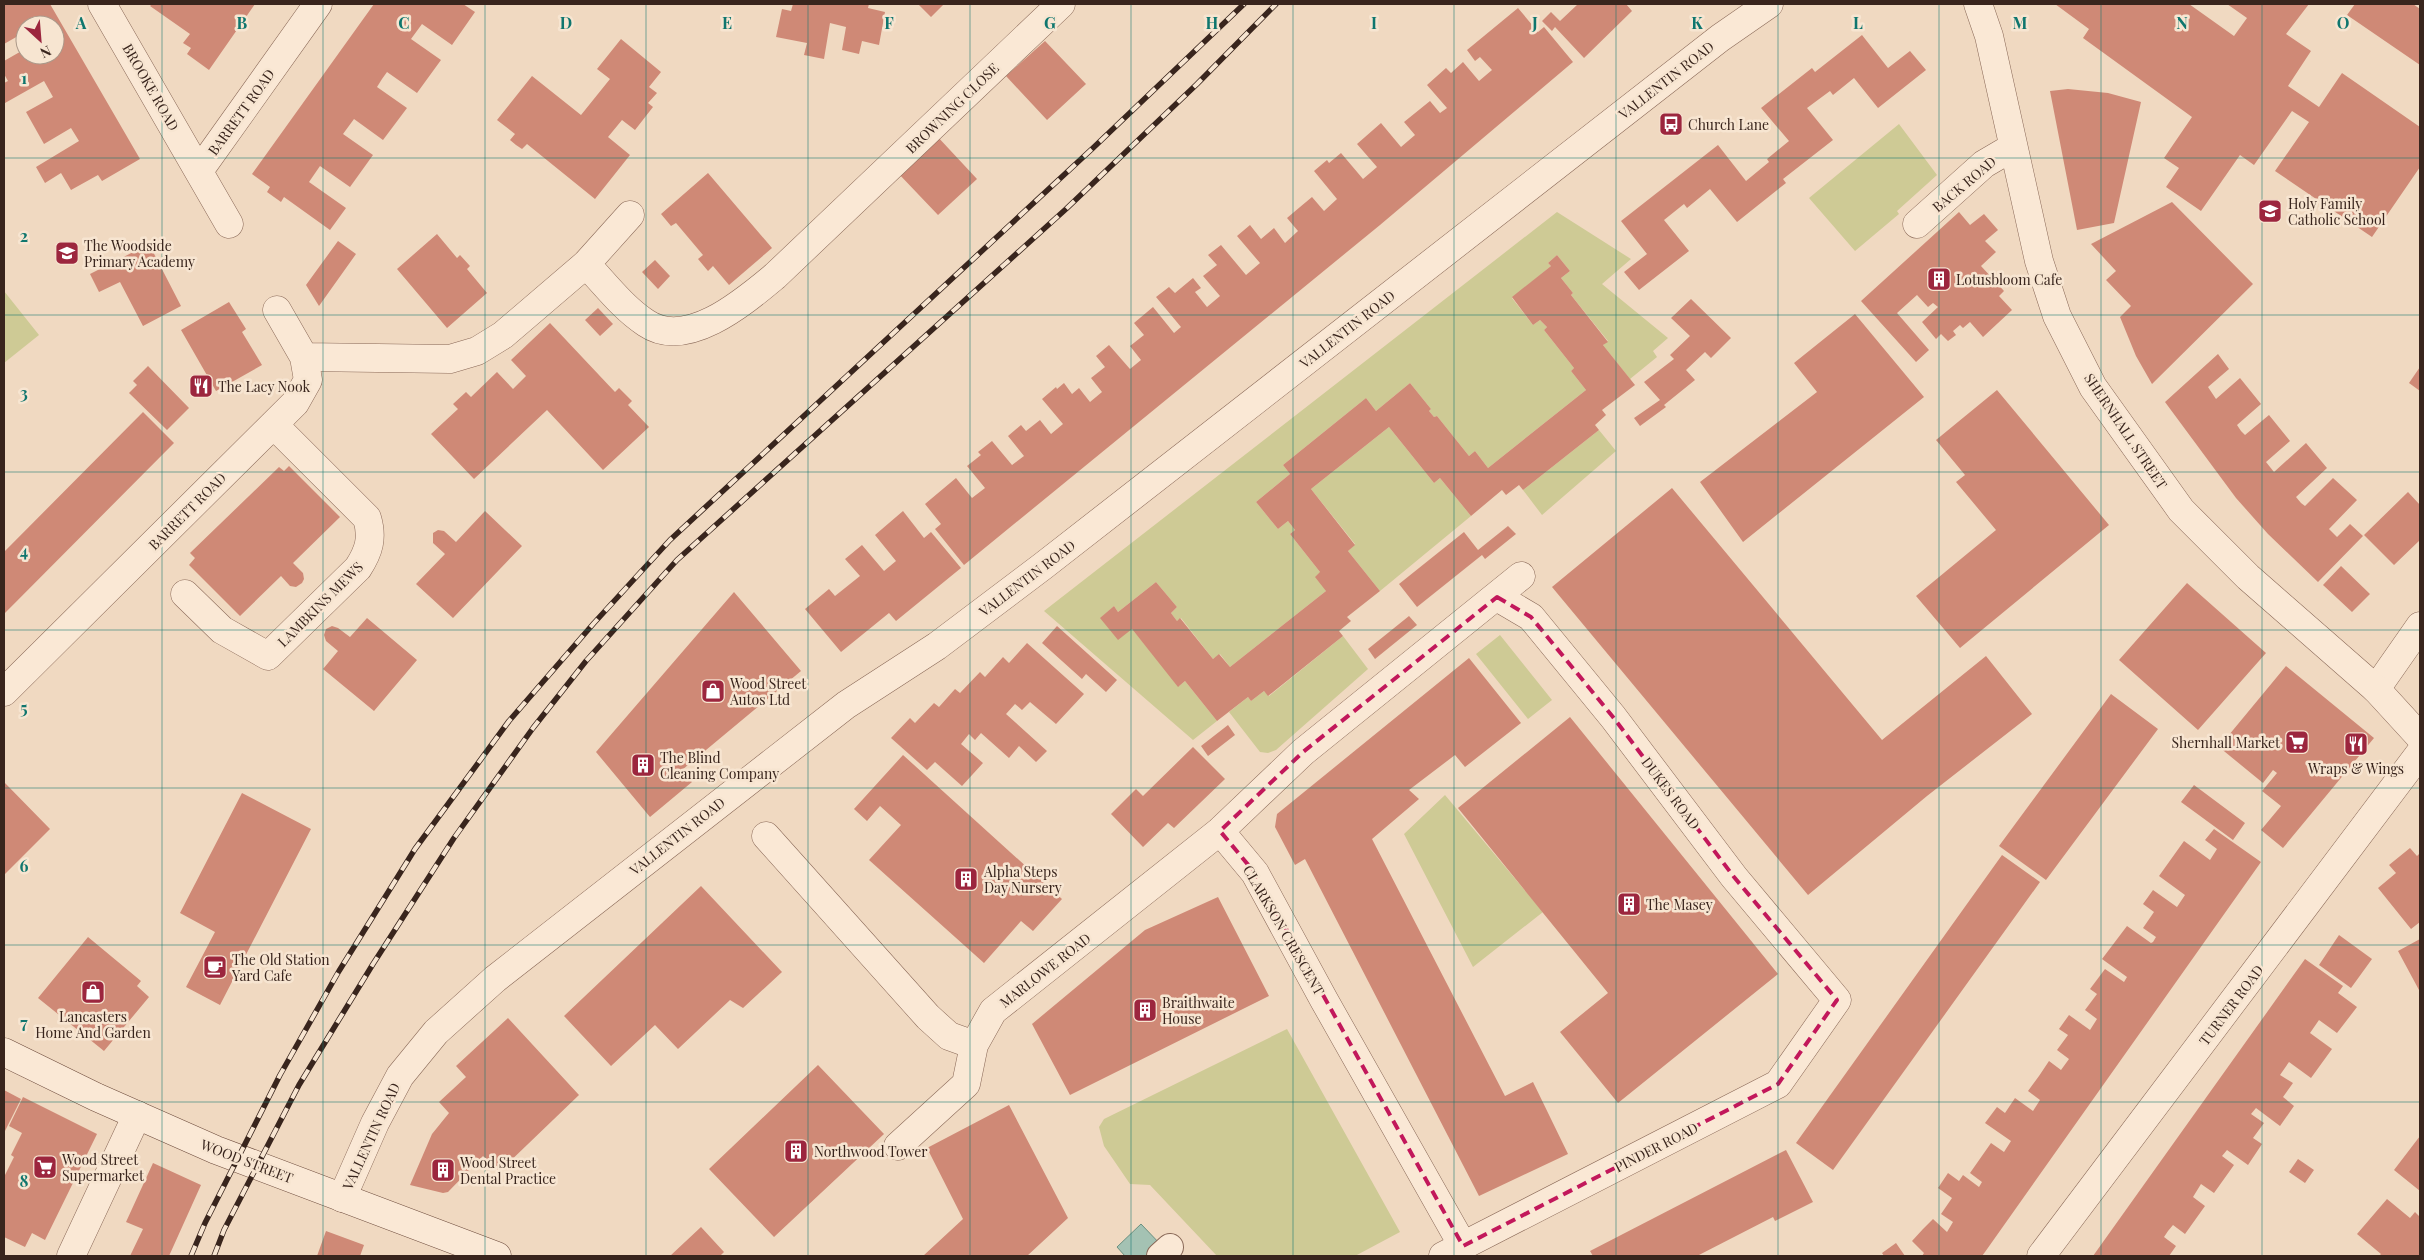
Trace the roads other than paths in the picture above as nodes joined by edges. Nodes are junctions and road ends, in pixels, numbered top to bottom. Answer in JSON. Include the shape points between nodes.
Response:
{"nodes":[{"id":1,"x":102,"y":4,"type":"edge"},
{"id":2,"x":318,"y":4,"type":"edge"},
{"id":3,"x":1061,"y":4,"type":"edge"},
{"id":4,"x":1769,"y":4,"type":"edge"},
{"id":5,"x":1978,"y":4,"type":"edge"},
{"id":6,"x":2013,"y":147,"type":"junction"},
{"id":7,"x":199,"y":171,"type":"junction"},
{"id":8,"x":630,"y":215,"type":"dead end"},
{"id":9,"x":229,"y":224,"type":"dead end"},
{"id":10,"x":1917,"y":224,"type":"dead end"},
{"id":11,"x":586,"y":264,"type":"junction"},
{"id":12,"x":277,"y":310,"type":"dead end"},
{"id":13,"x":304,"y":357,"type":"junction"},
{"id":14,"x":274,"y":424,"type":"junction"},
{"id":15,"x":1521,"y":576,"type":"dead end"},
{"id":16,"x":185,"y":594,"type":"dead end"},
{"id":17,"x":1496,"y":597,"type":"junction"},
{"id":18,"x":2420,"y":626,"type":"edge"},
{"id":19,"x":2376,"y":689,"type":"junction"},
{"id":20,"x":4,"y":692,"type":"edge"},
{"id":21,"x":2420,"y":737,"type":"edge"},
{"id":22,"x":2420,"y":754,"type":"edge"},
{"id":23,"x":1220,"y":832,"type":"junction"},
{"id":24,"x":766,"y":836,"type":"dead end"},
{"id":25,"x":1837,"y":1000,"type":"joint"},
{"id":26,"x":974,"y":1046,"type":"junction"},
{"id":27,"x":4,"y":1052,"type":"edge"},
{"id":28,"x":137,"y":1115,"type":"junction"},
{"id":29,"x":898,"y":1146,"type":"dead end"},
{"id":30,"x":342,"y":1198,"type":"junction"},
{"id":31,"x":1453,"y":1251,"type":"edge"},
{"id":32,"x":72,"y":1256,"type":"edge"},
{"id":33,"x":497,"y":1256,"type":"edge"},
{"id":34,"x":2042,"y":1256,"type":"edge"}],
"edges":[{"from":1,"to":7,"type":"street","name":"BROOKE ROAD"},
{"from":2,"to":7,"type":"street","name":"BARRETT ROAD"},
{"from":3,"to":11,"type":"street","name":"BROWNING CLOSE","via":[[775,276],[738,306],[710,322],[682,330],[659,330],[632,312]]},
{"from":4,"to":30,"type":"street","name":"VALLENTIN ROAD","via":[[1720,38],[1035,572],[937,646],[846,705],[494,979],[436,1032],[400,1076]]},
{"from":5,"to":6,"type":"street","name":"SHERNHALL STREET","via":[[1989,36]]},
{"from":6,"to":10,"type":"street","name":"BACK ROAD","via":[[1984,164]]},
{"from":6,"to":19,"type":"street","name":"SHERNHALL STREET","via":[[2039,262],[2057,316],[2093,387],[2181,510],[2248,576]]},
{"from":7,"to":9,"type":"street"},
{"from":8,"to":11,"type":"street"},
{"from":11,"to":13,"type":"street","via":[[503,335],[477,351],[450,359]]},
{"from":12,"to":13,"type":"street","name":"BARRETT ROAD"},
{"from":13,"to":14,"type":"street","name":"BARRETT ROAD","via":[[308,380],[296,403]]},
{"from":14,"to":16,"type":"street","name":"LAMBKINS MEWS","via":[[367,518],[372,532],[368,552],[358,568],[268,656],[222,630]]},
{"from":14,"to":20,"type":"street","name":"BARRETT ROAD"},
{"from":15,"to":17,"type":"street"},
{"from":17,"to":23,"type":"street","via":[[1303,752]]},
{"from":17,"to":25,"type":"street","name":"DUKES ROAD","via":[[1531,617],[1613,717],[1734,877]]},
{"from":18,"to":19,"type":"street"},
{"from":19,"to":21,"type":"street","name":"SHERNHALL STREET"},
{"from":22,"to":34,"type":"street","name":"TURNER ROAD"},
{"from":23,"to":26,"type":"street","name":"MARLOWE ROAD","via":[[994,1012]]},
{"from":23,"to":31,"type":"street","name":"CLARKSON CRESCENT","via":[[1255,873]]},
{"from":24,"to":26,"type":"street","via":[[928,1017],[949,1036]]},
{"from":25,"to":31,"type":"street","name":"PINDER ROAD","via":[[1778,1084]]},
{"from":26,"to":29,"type":"street","name":"MARLOWE ROAD","via":[[966,1084]]},
{"from":27,"to":28,"type":"street","name":"WOOD STREET"},
{"from":28,"to":30,"type":"street","name":"WOOD STREET","via":[[216,1150]]},
{"from":28,"to":32,"type":"street"},
{"from":30,"to":33,"type":"street","name":"WOOD STREET"}]}
